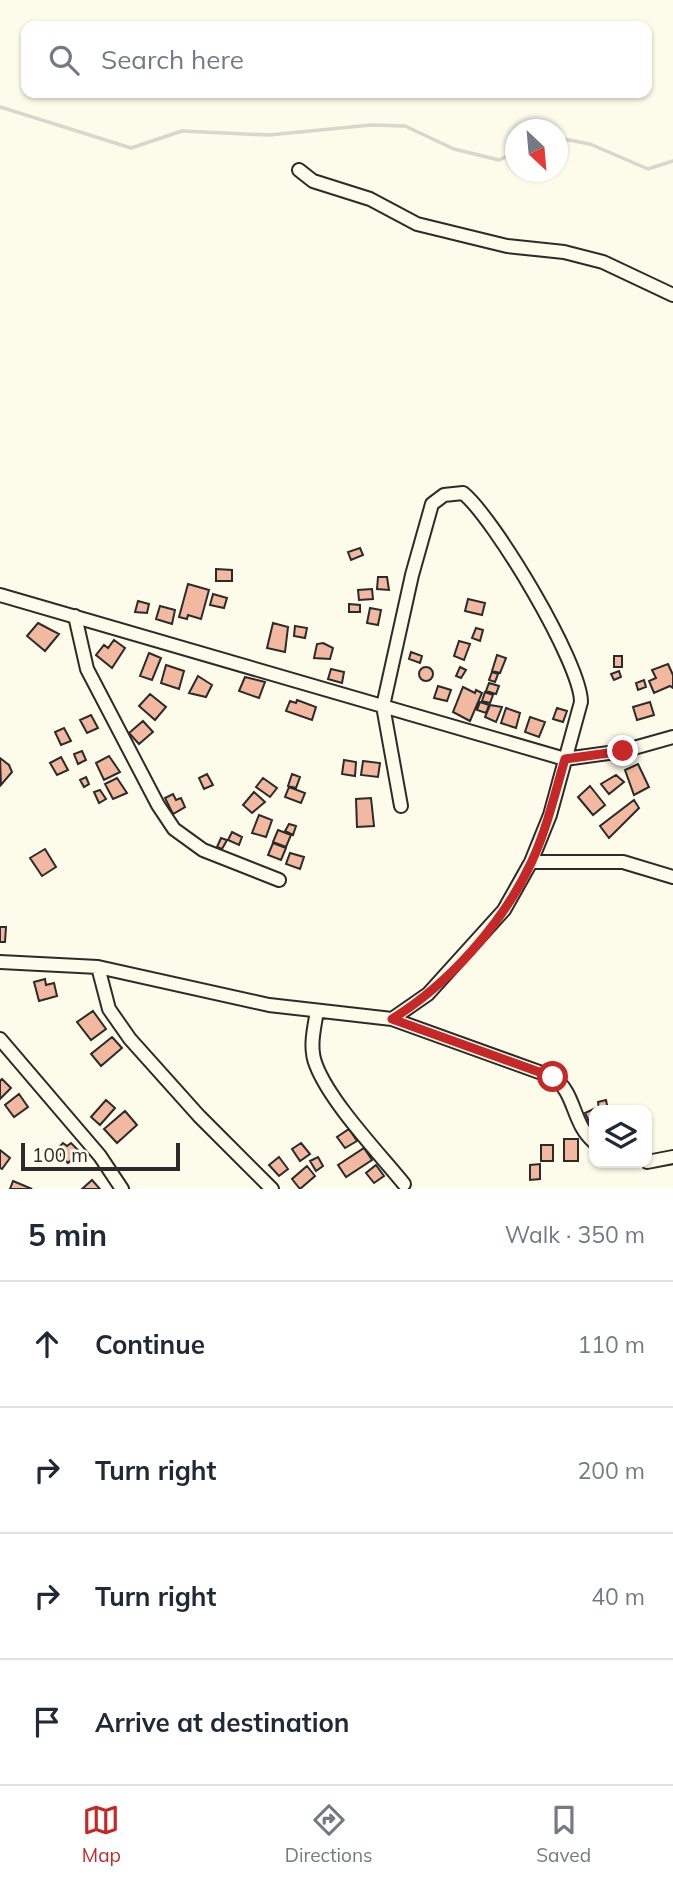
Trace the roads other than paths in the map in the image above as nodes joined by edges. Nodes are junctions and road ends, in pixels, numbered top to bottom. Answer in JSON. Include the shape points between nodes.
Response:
{"nodes":[{"id":1,"x":299,"y":170,"type":"dead end"},
{"id":2,"x":673,"y":295,"type":"edge"},
{"id":3,"x":0,"y":595,"type":"edge"},
{"id":4,"x":75,"y":616,"type":"junction"},
{"id":5,"x":383,"y":706,"type":"junction"},
{"id":6,"x":673,"y":737,"type":"edge"},
{"id":7,"x":565,"y":759,"type":"junction"},
{"id":8,"x":401,"y":806,"type":"dead end"},
{"id":9,"x":531,"y":862,"type":"junction"},
{"id":10,"x":673,"y":877,"type":"edge"},
{"id":11,"x":279,"y":880,"type":"dead end"},
{"id":12,"x":0,"y":962,"type":"edge"},
{"id":13,"x":98,"y":967,"type":"junction"},
{"id":14,"x":317,"y":1011,"type":"junction"},
{"id":15,"x":392,"y":1019,"type":"junction"},
{"id":16,"x":0,"y":1039,"type":"edge"},
{"id":17,"x":589,"y":1135,"type":"edge"},
{"id":18,"x":673,"y":1157,"type":"edge"},
{"id":19,"x":652,"y":1161,"type":"edge"},
{"id":20,"x":404,"y":1184,"type":"dead end"},
{"id":21,"x":122,"y":1189,"type":"edge"},
{"id":22,"x":272,"y":1189,"type":"edge"}],
"edges":[{"from":1,"to":2,"type":"street","via":[[313,181],[370,199],[417,223],[507,246],[564,251],[603,262]]},
{"from":3,"to":4,"type":"street"},
{"from":4,"to":5,"type":"street"},
{"from":4,"to":11,"type":"street","via":[[87,669],[174,829],[203,850]]},
{"from":5,"to":7,"type":"street"},
{"from":5,"to":7,"type":"street","via":[[432,504],[444,495],[463,493],[506,550],[573,666],[581,702]]},
{"from":5,"to":8,"type":"street"},
{"from":6,"to":7,"type":"street","via":[[623,751]]},
{"from":7,"to":9,"type":"street"},
{"from":9,"to":10,"type":"street","via":[[623,862]]},
{"from":9,"to":15,"type":"street","via":[[504,910],[466,954],[428,995]]},
{"from":12,"to":13,"type":"street"},
{"from":13,"to":14,"type":"street"},
{"from":13,"to":22,"type":"street","via":[[109,1009],[130,1040]]},
{"from":14,"to":15,"type":"street"},
{"from":14,"to":20,"type":"street","via":[[312,1050],[316,1065],[347,1113]]},
{"from":15,"to":17,"type":"street","via":[[553,1077],[564,1085]]},
{"from":16,"to":21,"type":"street","via":[[100,1156]]},
{"from":18,"to":19,"type":"street"}]}
